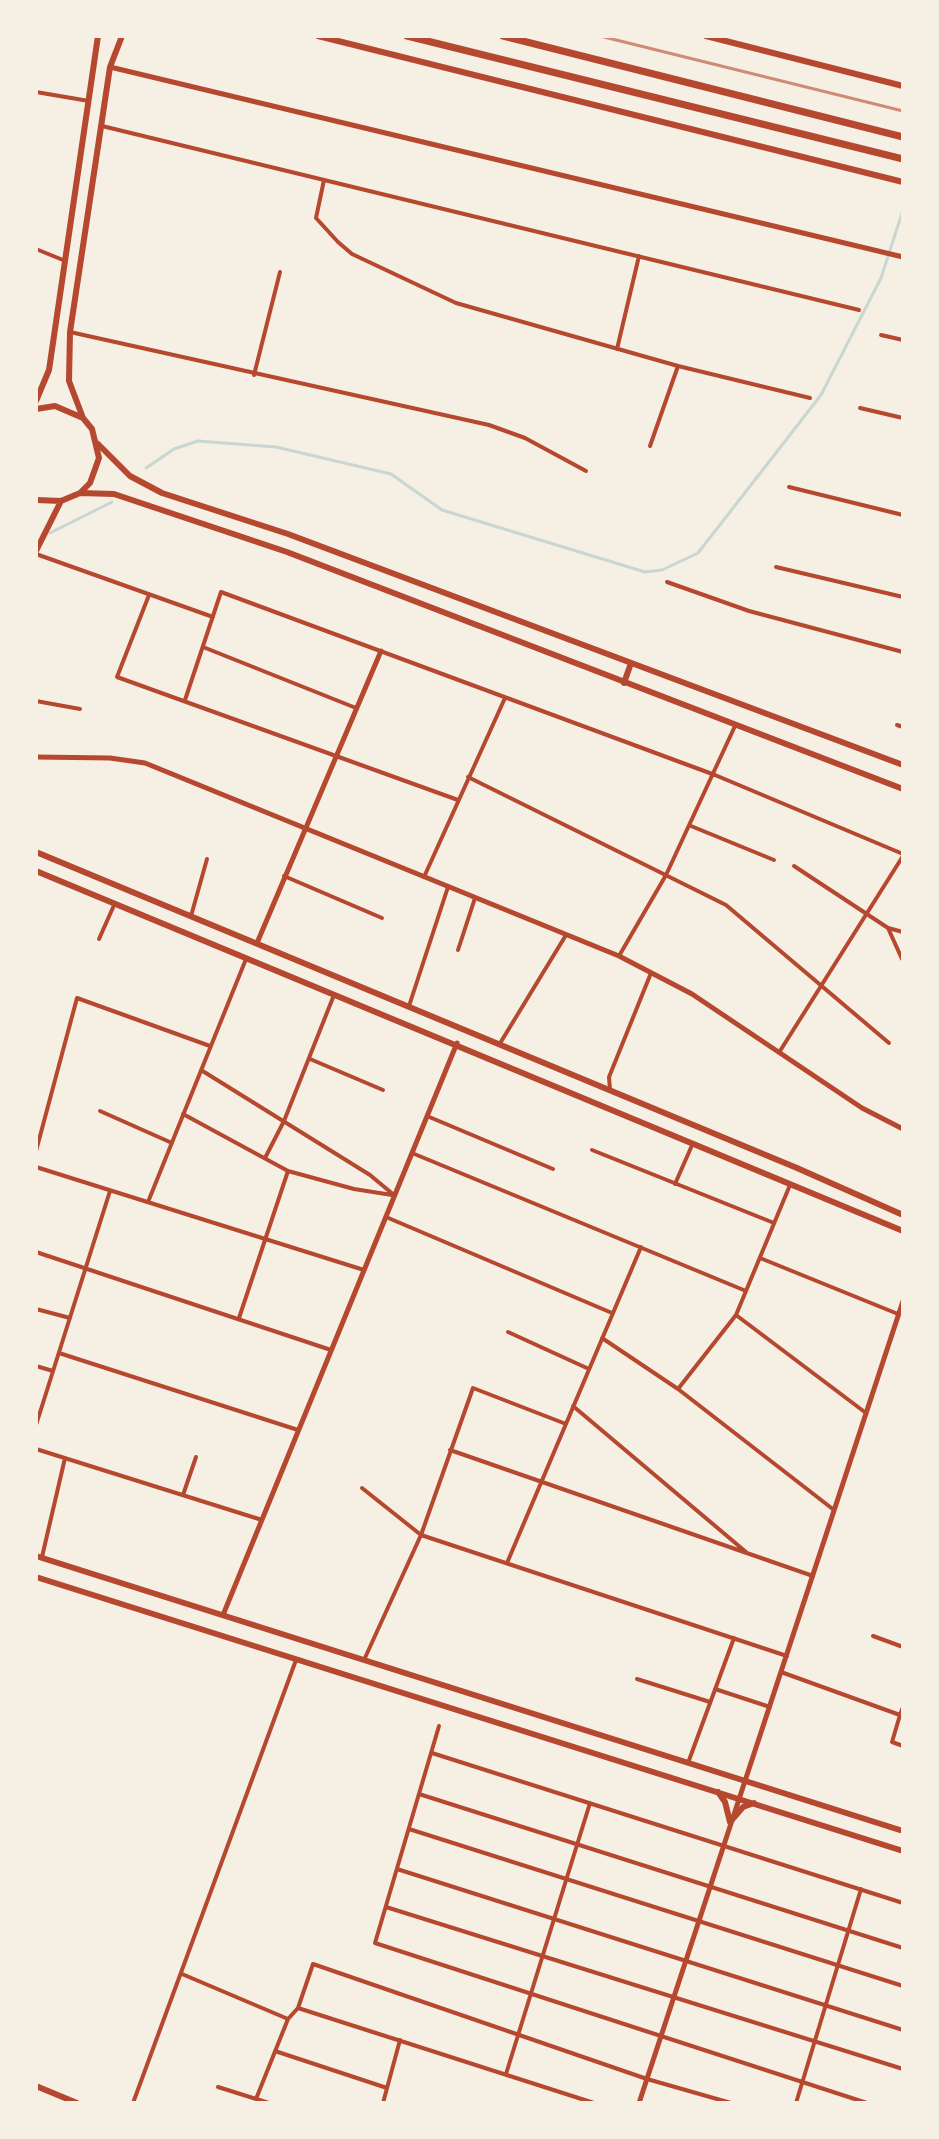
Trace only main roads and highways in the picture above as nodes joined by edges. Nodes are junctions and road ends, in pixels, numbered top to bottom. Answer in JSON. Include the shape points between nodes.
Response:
{"nodes":[{"id":1,"x":98,"y":36,"type":"edge"},
{"id":2,"x":122,"y":36,"type":"edge"},
{"id":3,"x":318,"y":36,"type":"edge"},
{"id":4,"x":407,"y":36,"type":"edge"},
{"id":5,"x":503,"y":36,"type":"edge"},
{"id":6,"x":706,"y":36,"type":"edge"},
{"id":7,"x":94,"y":63,"type":"junction"},
{"id":8,"x":110,"y":67,"type":"junction"},
{"id":9,"x":903,"y":86,"type":"edge"},
{"id":10,"x":902,"y":137,"type":"edge"},
{"id":11,"x":903,"y":159,"type":"edge"},
{"id":12,"x":903,"y":182,"type":"edge"},
{"id":13,"x":36,"y":401,"type":"edge"},
{"id":14,"x":36,"y":409,"type":"edge"},
{"id":15,"x":83,"y":418,"type":"junction"},
{"id":16,"x":98,"y":444,"type":"junction"},
{"id":17,"x":80,"y":493,"type":"junction"},
{"id":18,"x":36,"y":500,"type":"edge"},
{"id":19,"x":61,"y":501,"type":"junction"},
{"id":20,"x":36,"y":553,"type":"edge"},
{"id":21,"x":631,"y":663,"type":"junction"},
{"id":22,"x":624,"y":683,"type":"junction"},
{"id":23,"x":903,"y":765,"type":"edge"},
{"id":24,"x":903,"y":789,"type":"edge"},
{"id":25,"x":36,"y":852,"type":"edge"},
{"id":26,"x":36,"y":871,"type":"edge"},
{"id":27,"x":374,"y":992,"type":"junction"},
{"id":28,"x":368,"y":1006,"type":"junction"},
{"id":29,"x":563,"y":1070,"type":"junction"},
{"id":30,"x":557,"y":1086,"type":"junction"},
{"id":31,"x":903,"y":1215,"type":"edge"},
{"id":32,"x":903,"y":1231,"type":"edge"},
{"id":33,"x":39,"y":1557,"type":"edge"},
{"id":34,"x":36,"y":1577,"type":"edge"},
{"id":35,"x":717,"y":1792,"type":"junction"},
{"id":36,"x":754,"y":1803,"type":"junction"},
{"id":37,"x":903,"y":1831,"type":"edge"},
{"id":38,"x":903,"y":1851,"type":"edge"},
{"id":39,"x":36,"y":2086,"type":"edge"},
{"id":40,"x":77,"y":2103,"type":"edge"}],
"edges":[{"from":1,"to":7,"type":"main road"},
{"from":2,"to":8,"type":"main road"},
{"from":3,"to":12,"type":"main road"},
{"from":4,"to":11,"type":"highway"},
{"from":5,"to":10,"type":"highway"},
{"from":6,"to":9,"type":"main road"},
{"from":7,"to":8,"type":"main road"},
{"from":7,"to":13,"type":"main road","via":[[49,370]]},
{"from":8,"to":15,"type":"main road","via":[[70,332],[69,381]]},
{"from":14,"to":15,"type":"main road","via":[[55,406]]},
{"from":15,"to":16,"type":"main road"},
{"from":16,"to":17,"type":"main road","via":[[96,471]]},
{"from":16,"to":21,"type":"main road","via":[[130,476],[162,493],[288,534]]},
{"from":17,"to":19,"type":"main road"},
{"from":17,"to":22,"type":"main road","via":[[114,494],[246,537]]},
{"from":18,"to":19,"type":"main road"},
{"from":19,"to":20,"type":"main road"},
{"from":21,"to":22,"type":"main road"},
{"from":21,"to":23,"type":"main road"},
{"from":22,"to":24,"type":"main road"},
{"from":25,"to":27,"type":"main road"},
{"from":26,"to":28,"type":"main road"},
{"from":27,"to":28,"type":"main road"},
{"from":27,"to":29,"type":"main road"},
{"from":28,"to":30,"type":"main road"},
{"from":29,"to":30,"type":"main road"},
{"from":29,"to":31,"type":"main road"},
{"from":30,"to":32,"type":"main road"},
{"from":33,"to":37,"type":"main road"},
{"from":34,"to":35,"type":"main road"},
{"from":35,"to":36,"type":"main road"},
{"from":35,"to":36,"type":"main road","via":[[730,1822]]},
{"from":36,"to":38,"type":"main road"},
{"from":39,"to":40,"type":"main road"}]}
